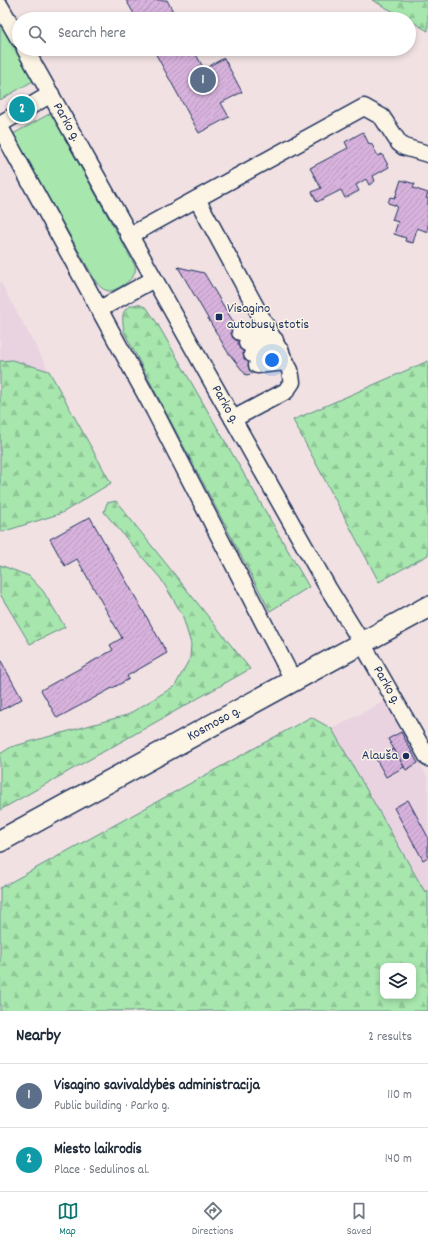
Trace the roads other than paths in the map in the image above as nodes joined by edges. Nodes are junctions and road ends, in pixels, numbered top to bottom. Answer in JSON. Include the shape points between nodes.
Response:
{"nodes":[{"id":1,"x":0,"y":6,"type":"edge"},
{"id":2,"x":12,"y":27,"type":"edge"},
{"id":3,"x":29,"y":56,"type":"edge"},
{"id":4,"x":51,"y":94,"type":"junction"},
{"id":5,"x":0,"y":126,"type":"edge"},
{"id":6,"x":428,"y":154,"type":"edge"},
{"id":7,"x":197,"y":199,"type":"junction"},
{"id":8,"x":130,"y":236,"type":"junction"},
{"id":9,"x":154,"y":279,"type":"junction"},
{"id":10,"x":100,"y":309,"type":"junction"},
{"id":11,"x":277,"y":346,"type":"junction"},
{"id":12,"x":233,"y":420,"type":"junction"},
{"id":13,"x":428,"y":607,"type":"edge"},
{"id":14,"x":362,"y":643,"type":"junction"},
{"id":15,"x":293,"y":680,"type":"junction"},
{"id":16,"x":428,"y":758,"type":"edge"},
{"id":17,"x":0,"y":841,"type":"edge"}],
"edges":[{"from":1,"to":2,"type":"street"},
{"from":3,"to":4,"type":"street","name":"Parko g."},
{"from":4,"to":5,"type":"street"},
{"from":4,"to":8,"type":"street","name":"Parko g."},
{"from":5,"to":10,"type":"street"},
{"from":6,"to":7,"type":"street","via":[[404,147],[382,117],[364,107]]},
{"from":7,"to":8,"type":"street"},
{"from":7,"to":11,"type":"street"},
{"from":8,"to":9,"type":"street","name":"Parko g."},
{"from":9,"to":10,"type":"street"},
{"from":9,"to":12,"type":"street","name":"Parko g."},
{"from":10,"to":15,"type":"street"},
{"from":11,"to":11,"type":"street","via":[[249,349]]},
{"from":11,"to":12,"type":"street","via":[[290,370],[292,382],[286,391]]},
{"from":12,"to":14,"type":"street","name":"Parko g."},
{"from":13,"to":14,"type":"main road","name":"Kosmoso g."},
{"from":14,"to":15,"type":"main road","name":"Kosmoso g."},
{"from":14,"to":16,"type":"street","name":"Parko g."},
{"from":15,"to":17,"type":"main road","name":"Kosmoso g."}]}
